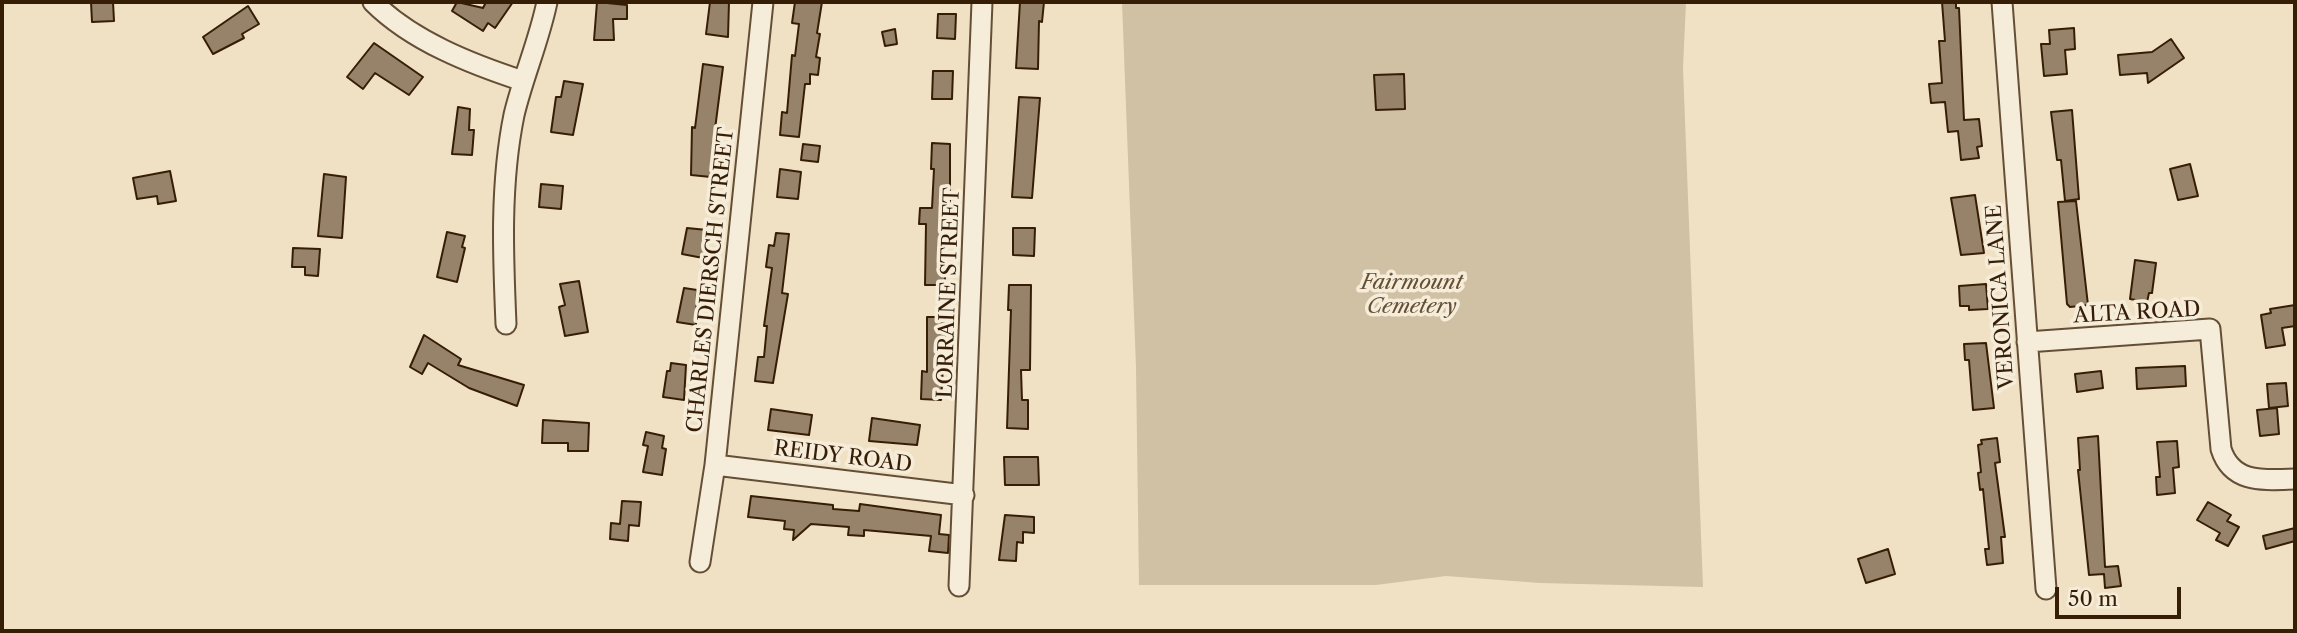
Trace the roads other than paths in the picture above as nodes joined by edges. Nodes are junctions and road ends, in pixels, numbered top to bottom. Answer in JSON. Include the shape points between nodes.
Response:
{"nodes":[{"id":1,"x":373,"y":2,"type":"edge"},
{"id":2,"x":547,"y":2,"type":"edge"},
{"id":3,"x":763,"y":2,"type":"edge"},
{"id":4,"x":982,"y":2,"type":"edge"},
{"id":5,"x":2002,"y":2,"type":"edge"},
{"id":6,"x":523,"y":81,"type":"junction"},
{"id":7,"x":506,"y":324,"type":"dead end"},
{"id":8,"x":2027,"y":342,"type":"junction"},
{"id":9,"x":715,"y":465,"type":"junction"},
{"id":10,"x":2295,"y":479,"type":"edge"},
{"id":11,"x":964,"y":495,"type":"junction"},
{"id":12,"x":700,"y":562,"type":"dead end"},
{"id":13,"x":959,"y":586,"type":"dead end"},
{"id":14,"x":2046,"y":589,"type":"dead end"}],
"edges":[{"from":1,"to":6,"type":"street","via":[[435,44]]},
{"from":2,"to":6,"type":"street"},
{"from":3,"to":9,"type":"street","name":"CHARLES DIERSCH STREET"},
{"from":4,"to":11,"type":"street","name":"LORRAINE STREET"},
{"from":5,"to":8,"type":"street","name":"VERONICA LANE"},
{"from":6,"to":7,"type":"street","via":[[507,159],[503,228]]},
{"from":8,"to":10,"type":"street","name":"ALTA ROAD","via":[[2210,329],[2225,464],[2249,478]]},
{"from":8,"to":14,"type":"street","name":"VERONICA LANE"},
{"from":9,"to":11,"type":"street","name":"REIDY ROAD"},
{"from":9,"to":12,"type":"street","name":"CHARLES DIERSCH STREET"},
{"from":11,"to":13,"type":"street","name":"LORRAINE STREET"}]}
